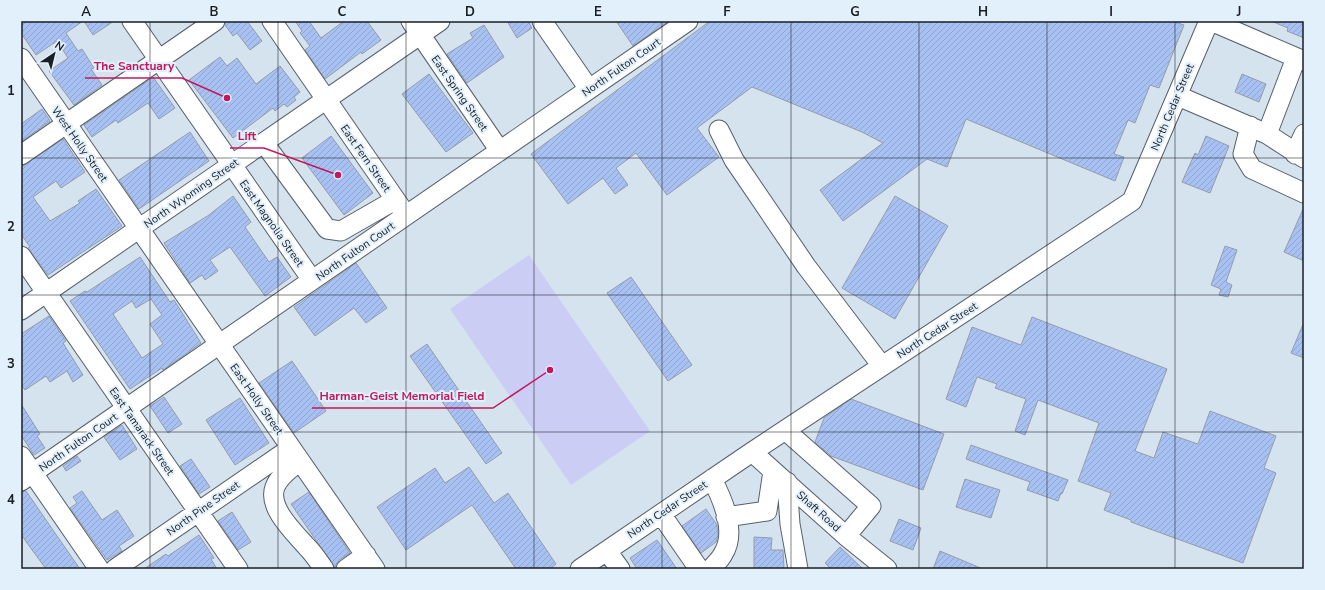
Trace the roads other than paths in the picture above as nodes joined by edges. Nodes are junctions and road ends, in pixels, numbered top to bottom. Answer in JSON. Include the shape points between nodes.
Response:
{"nodes":[{"id":1,"x":132,"y":21,"type":"edge"},
{"id":2,"x":215,"y":21,"type":"edge"},
{"id":3,"x":272,"y":21,"type":"edge"},
{"id":4,"x":440,"y":21,"type":"edge"},
{"id":5,"x":542,"y":21,"type":"edge"},
{"id":6,"x":688,"y":21,"type":"edge"},
{"id":7,"x":1210,"y":21,"type":"edge"},
{"id":8,"x":416,"y":28,"type":"edge"},
{"id":9,"x":21,"y":58,"type":"edge"},
{"id":10,"x":1300,"y":59,"type":"edge"},
{"id":11,"x":159,"y":60,"type":"junction"},
{"id":12,"x":589,"y":89,"type":"junction"},
{"id":13,"x":1178,"y":96,"type":"junction"},
{"id":14,"x":326,"y":100,"type":"junction"},
{"id":15,"x":66,"y":124,"type":"junction"},
{"id":16,"x":719,"y":130,"type":"dead end"},
{"id":17,"x":1258,"y":130,"type":"junction"},
{"id":18,"x":1304,"y":134,"type":"edge"},
{"id":19,"x":264,"y":143,"type":"junction"},
{"id":20,"x":500,"y":151,"type":"junction"},
{"id":21,"x":21,"y":155,"type":"edge"},
{"id":22,"x":1300,"y":156,"type":"edge"},
{"id":23,"x":232,"y":165,"type":"junction"},
{"id":24,"x":1304,"y":193,"type":"edge"},
{"id":25,"x":395,"y":200,"type":"junction"},
{"id":26,"x":406,"y":216,"type":"junction"},
{"id":27,"x":139,"y":229,"type":"junction"},
{"id":28,"x":21,"y":256,"type":"edge"},
{"id":29,"x":312,"y":280,"type":"junction"},
{"id":30,"x":46,"y":293,"type":"junction"},
{"id":31,"x":21,"y":310,"type":"edge"},
{"id":32,"x":219,"y":344,"type":"junction"},
{"id":33,"x":882,"y":366,"type":"junction"},
{"id":34,"x":127,"y":408,"type":"junction"},
{"id":35,"x":786,"y":430,"type":"junction"},
{"id":36,"x":752,"y":452,"type":"junction"},
{"id":37,"x":296,"y":454,"type":"junction"},
{"id":38,"x":21,"y":456,"type":"edge"},
{"id":39,"x":27,"y":477,"type":"edge"},
{"id":40,"x":780,"y":477,"type":"junction"},
{"id":41,"x":712,"y":479,"type":"junction"},
{"id":42,"x":198,"y":512,"type":"junction"},
{"id":43,"x":661,"y":514,"type":"junction"},
{"id":44,"x":726,"y":516,"type":"junction"},
{"id":45,"x":846,"y":536,"type":"junction"},
{"id":46,"x":607,"y":551,"type":"junction"},
{"id":47,"x":370,"y":562,"type":"edge"},
{"id":48,"x":99,"y":569,"type":"edge"},
{"id":49,"x":115,"y":569,"type":"edge"},
{"id":50,"x":238,"y":569,"type":"edge"},
{"id":51,"x":324,"y":569,"type":"edge"},
{"id":52,"x":346,"y":569,"type":"edge"},
{"id":53,"x":580,"y":569,"type":"edge"},
{"id":54,"x":620,"y":569,"type":"edge"},
{"id":55,"x":699,"y":569,"type":"edge"},
{"id":56,"x":711,"y":569,"type":"edge"},
{"id":57,"x":798,"y":569,"type":"edge"},
{"id":58,"x":887,"y":569,"type":"edge"}],
"edges":[{"from":1,"to":11,"type":"street","name":"East Magnolia Street"},
{"from":2,"to":11,"type":"street"},
{"from":3,"to":14,"type":"street","name":"East Fern Street"},
{"from":4,"to":8,"type":"street","name":"North Wyoming Street"},
{"from":5,"to":12,"type":"street"},
{"from":6,"to":12,"type":"street","name":"North Fulton Court"},
{"from":7,"to":10,"type":"street"},
{"from":7,"to":13,"type":"street","name":"North Cedar Street"},
{"from":8,"to":14,"type":"street","name":"North Wyoming Street"},
{"from":8,"to":20,"type":"street","name":"East Spring Street"},
{"from":9,"to":15,"type":"street","name":"West Holly Street"},
{"from":10,"to":17,"type":"street"},
{"from":11,"to":15,"type":"street"},
{"from":11,"to":23,"type":"street","name":"East Magnolia Street"},
{"from":12,"to":20,"type":"street","name":"North Fulton Court"},
{"from":13,"to":17,"type":"street"},
{"from":13,"to":33,"type":"street","name":"North Cedar Street","via":[[1132,201]]},
{"from":14,"to":19,"type":"street","name":"North Wyoming Street"},
{"from":14,"to":25,"type":"street","name":"East Fern Street"},
{"from":15,"to":21,"type":"street"},
{"from":15,"to":27,"type":"street","name":"West Holly Street"},
{"from":16,"to":33,"type":"street","via":[[734,160],[806,266]]},
{"from":17,"to":22,"type":"street"},
{"from":17,"to":24,"type":"street","via":[[1243,154],[1252,169]]},
{"from":18,"to":22,"type":"street"},
{"from":19,"to":23,"type":"street","name":"North Wyoming Street"},
{"from":19,"to":25,"type":"street","via":[[327,229],[340,231]]},
{"from":20,"to":26,"type":"street","name":"North Fulton Court"},
{"from":23,"to":27,"type":"street","name":"North Wyoming Street"},
{"from":23,"to":29,"type":"street","name":"East Magnolia Street"},
{"from":25,"to":26,"type":"street","name":"East Fern Street"},
{"from":26,"to":29,"type":"street","name":"North Fulton Court"},
{"from":27,"to":30,"type":"street","name":"North Wyoming Street"},
{"from":27,"to":32,"type":"street","name":"East Holly Street"},
{"from":28,"to":30,"type":"street","name":"East Tamarack Street"},
{"from":29,"to":32,"type":"street","name":"North Fulton Court"},
{"from":30,"to":31,"type":"street","name":"North Wyoming Street"},
{"from":30,"to":34,"type":"street","name":"East Tamarack Street"},
{"from":32,"to":34,"type":"street","name":"North Fulton Court"},
{"from":32,"to":37,"type":"street","name":"East Holly Street"},
{"from":33,"to":35,"type":"street","name":"North Cedar Street"},
{"from":34,"to":39,"type":"street","name":"North Fulton Court"},
{"from":34,"to":42,"type":"street","name":"East Tamarack Street"},
{"from":35,"to":36,"type":"street","name":"North Cedar Street"},
{"from":35,"to":45,"type":"street","via":[[871,506]]},
{"from":36,"to":40,"type":"street","name":"Shaft Road"},
{"from":36,"to":41,"type":"street","name":"North Cedar Street"},
{"from":37,"to":42,"type":"street","name":"North Pine Street"},
{"from":37,"to":47,"type":"street","name":"East Holly Street"},
{"from":37,"to":51,"type":"street","via":[[277,481],[273,496],[283,520]]},
{"from":38,"to":39,"type":"street"},
{"from":39,"to":48,"type":"street"},
{"from":40,"to":44,"type":"street","via":[[767,511]]},
{"from":40,"to":45,"type":"street","name":"Shaft Road"},
{"from":40,"to":57,"type":"street"},
{"from":41,"to":43,"type":"street","name":"North Cedar Street"},
{"from":41,"to":44,"type":"street","via":[[724,503]]},
{"from":42,"to":49,"type":"street","name":"North Pine Street"},
{"from":42,"to":50,"type":"street","name":"East Tamarack Street"},
{"from":43,"to":46,"type":"street","name":"North Cedar Street"},
{"from":43,"to":55,"type":"street"},
{"from":44,"to":56,"type":"street","via":[[729,538],[723,554]]},
{"from":45,"to":58,"type":"street","name":"Shaft Road"},
{"from":46,"to":53,"type":"street","name":"North Cedar Street"},
{"from":46,"to":54,"type":"street"},
{"from":47,"to":52,"type":"street"}]}
